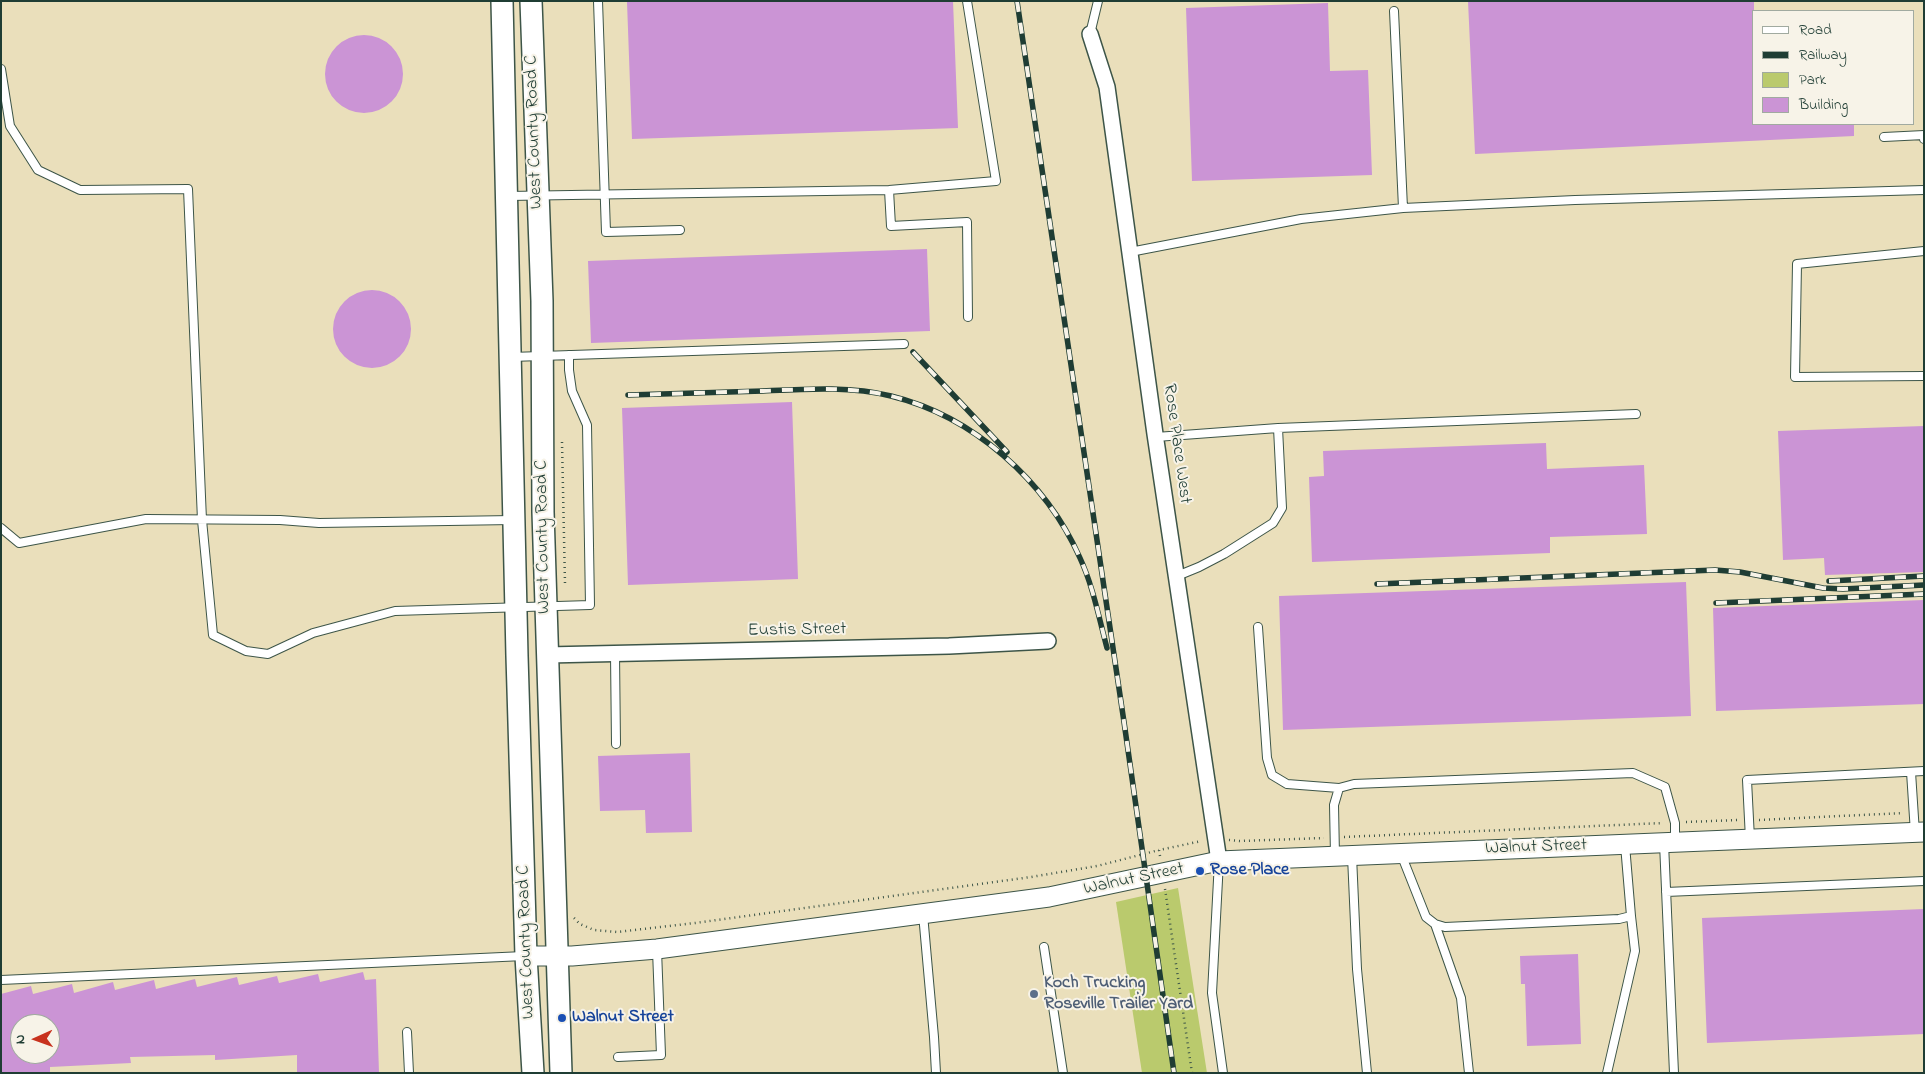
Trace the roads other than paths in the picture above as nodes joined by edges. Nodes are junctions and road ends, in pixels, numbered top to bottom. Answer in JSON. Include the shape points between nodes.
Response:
{"nodes":[{"id":1,"x":502,"y":1,"type":"edge"},
{"id":2,"x":531,"y":1,"type":"edge"},
{"id":3,"x":598,"y":1,"type":"edge"},
{"id":4,"x":967,"y":1,"type":"edge"},
{"id":5,"x":1098,"y":1,"type":"edge"},
{"id":6,"x":1394,"y":12,"type":"dead end"},
{"id":7,"x":1090,"y":34,"type":"joint"},
{"id":8,"x":1,"y":69,"type":"edge"},
{"id":9,"x":1884,"y":137,"type":"dead end"},
{"id":10,"x":1924,"y":139,"type":"edge"},
{"id":11,"x":889,"y":190,"type":"junction"},
{"id":12,"x":1924,"y":190,"type":"edge"},
{"id":13,"x":604,"y":194,"type":"junction"},
{"id":14,"x":538,"y":195,"type":"junction"},
{"id":15,"x":507,"y":196,"type":"junction"},
{"id":16,"x":1403,"y":208,"type":"junction"},
{"id":17,"x":680,"y":230,"type":"dead end"},
{"id":18,"x":1924,"y":251,"type":"edge"},
{"id":19,"x":1130,"y":252,"type":"junction"},
{"id":20,"x":968,"y":316,"type":"dead end"},
{"id":21,"x":904,"y":344,"type":"dead end"},
{"id":22,"x":569,"y":355,"type":"junction"},
{"id":23,"x":542,"y":356,"type":"junction"},
{"id":24,"x":511,"y":357,"type":"junction"},
{"id":25,"x":1924,"y":376,"type":"edge"},
{"id":26,"x":1636,"y":414,"type":"dead end"},
{"id":27,"x":1278,"y":428,"type":"junction"},
{"id":28,"x":1156,"y":437,"type":"junction"},
{"id":29,"x":202,"y":520,"type":"junction"},
{"id":30,"x":515,"y":520,"type":"junction"},
{"id":31,"x":1,"y":528,"type":"edge"},
{"id":32,"x":1176,"y":576,"type":"junction"},
{"id":33,"x":546,"y":605,"type":"junction"},
{"id":34,"x":516,"y":608,"type":"junction"},
{"id":35,"x":1258,"y":627,"type":"dead end"},
{"id":36,"x":1048,"y":641,"type":"dead end"},
{"id":37,"x":615,"y":654,"type":"junction"},
{"id":38,"x":547,"y":655,"type":"junction"},
{"id":39,"x":616,"y":744,"type":"dead end"},
{"id":40,"x":1924,"y":771,"type":"edge"},
{"id":41,"x":1911,"y":772,"type":"junction"},
{"id":42,"x":1339,"y":788,"type":"junction"},
{"id":43,"x":1919,"y":832,"type":"edge"},
{"id":44,"x":1750,"y":839,"type":"junction"},
{"id":45,"x":1670,"y":843,"type":"junction"},
{"id":46,"x":1625,"y":844,"type":"junction"},
{"id":47,"x":1401,"y":854,"type":"junction"},
{"id":48,"x":1343,"y":856,"type":"junction"},
{"id":49,"x":1219,"y":861,"type":"junction"},
{"id":50,"x":1924,"y":881,"type":"edge"},
{"id":51,"x":1666,"y":892,"type":"junction"},
{"id":52,"x":923,"y":914,"type":"junction"},
{"id":53,"x":1631,"y":916,"type":"junction"},
{"id":54,"x":1435,"y":924,"type":"junction"},
{"id":55,"x":1044,"y":947,"type":"dead end"},
{"id":56,"x":657,"y":949,"type":"junction"},
{"id":57,"x":526,"y":956,"type":"junction"},
{"id":58,"x":557,"y":956,"type":"junction"},
{"id":59,"x":1,"y":980,"type":"edge"},
{"id":60,"x":407,"y":1032,"type":"dead end"},
{"id":61,"x":618,"y":1057,"type":"dead end"},
{"id":62,"x":409,"y":1073,"type":"edge"},
{"id":63,"x":532,"y":1073,"type":"edge"},
{"id":64,"x":561,"y":1073,"type":"edge"},
{"id":65,"x":936,"y":1073,"type":"edge"},
{"id":66,"x":1063,"y":1073,"type":"edge"},
{"id":67,"x":1223,"y":1073,"type":"edge"},
{"id":68,"x":1368,"y":1073,"type":"edge"},
{"id":69,"x":1469,"y":1073,"type":"edge"},
{"id":70,"x":1607,"y":1073,"type":"edge"},
{"id":71,"x":1674,"y":1073,"type":"edge"}],
"edges":[{"from":1,"to":15,"type":"main road","name":"West County Road C"},
{"from":2,"to":14,"type":"main road","name":"West County Road C"},
{"from":3,"to":13,"type":"lane"},
{"from":4,"to":11,"type":"lane","via":[[996,182]]},
{"from":5,"to":7,"type":"lane"},
{"from":6,"to":16,"type":"lane"},
{"from":7,"to":19,"type":"street","name":"Rose Place West","via":[[1107,87]]},
{"from":8,"to":29,"type":"lane","via":[[10,126],[38,170],[80,190],[188,189]]},
{"from":9,"to":10,"type":"lane","via":[[1924,135]]},
{"from":11,"to":13,"type":"lane"},
{"from":11,"to":20,"type":"lane","via":[[890,226],[967,222]]},
{"from":12,"to":16,"type":"lane"},
{"from":13,"to":14,"type":"lane"},
{"from":13,"to":17,"type":"lane","via":[[606,232]]},
{"from":14,"to":15,"type":"lane"},
{"from":14,"to":23,"type":"main road","name":"West County Road C"},
{"from":15,"to":24,"type":"main road","name":"West County Road C"},
{"from":16,"to":19,"type":"lane","via":[[1302,219]]},
{"from":18,"to":25,"type":"lane","via":[[1797,264],[1795,376]]},
{"from":19,"to":28,"type":"street","name":"Rose Place West"},
{"from":21,"to":22,"type":"lane"},
{"from":22,"to":23,"type":"lane"},
{"from":22,"to":33,"type":"lane","via":[[572,391],[587,425],[590,605]]},
{"from":23,"to":24,"type":"lane"},
{"from":23,"to":33,"type":"main road","name":"West County Road C"},
{"from":24,"to":30,"type":"main road","name":"West County Road C"},
{"from":26,"to":27,"type":"lane"},
{"from":27,"to":28,"type":"lane"},
{"from":27,"to":32,"type":"lane","via":[[1282,508],[1274,523],[1219,556]]},
{"from":28,"to":32,"type":"street","name":"Rose Place West"},
{"from":29,"to":30,"type":"lane"},
{"from":29,"to":31,"type":"lane","via":[[146,520],[19,543]]},
{"from":29,"to":34,"type":"lane","via":[[213,635],[246,651],[268,654],[313,633],[395,611]]},
{"from":30,"to":34,"type":"main road","name":"West County Road C"},
{"from":32,"to":49,"type":"street","name":"Rose Place West"},
{"from":33,"to":34,"type":"lane"},
{"from":33,"to":38,"type":"main road","name":"West County Road C"},
{"from":34,"to":57,"type":"main road","name":"West County Road C"},
{"from":35,"to":42,"type":"lane","via":[[1267,758],[1272,775],[1287,784]]},
{"from":36,"to":37,"type":"street","name":"Eustis Street"},
{"from":37,"to":38,"type":"street","name":"Eustis Street"},
{"from":37,"to":39,"type":"lane"},
{"from":38,"to":58,"type":"main road","name":"West County Road C"},
{"from":40,"to":41,"type":"lane"},
{"from":41,"to":43,"type":"lane"},
{"from":41,"to":44,"type":"lane","via":[[1747,780]]},
{"from":42,"to":45,"type":"lane","via":[[1354,784],[1633,772],[1665,787],[1675,823]]},
{"from":42,"to":48,"type":"lane","via":[[1334,805],[1334,837]]},
{"from":43,"to":44,"type":"street","name":"Walnut Street"},
{"from":44,"to":45,"type":"street","name":"Walnut Street"},
{"from":45,"to":46,"type":"street","name":"Walnut Street"},
{"from":45,"to":51,"type":"lane"},
{"from":46,"to":47,"type":"street","name":"Walnut Street"},
{"from":46,"to":53,"type":"lane"},
{"from":47,"to":48,"type":"street","name":"Walnut Street"},
{"from":47,"to":54,"type":"lane","via":[[1426,917]]},
{"from":48,"to":49,"type":"street","name":"Walnut Street"},
{"from":48,"to":68,"type":"lane"},
{"from":49,"to":52,"type":"street","name":"Walnut Street","via":[[1049,897]]},
{"from":49,"to":67,"type":"lane","via":[[1212,993]]},
{"from":50,"to":51,"type":"lane"},
{"from":51,"to":71,"type":"lane"},
{"from":52,"to":56,"type":"street","name":"Walnut Street"},
{"from":52,"to":65,"type":"lane"},
{"from":53,"to":54,"type":"lane","via":[[1445,927]]},
{"from":53,"to":70,"type":"lane","via":[[1635,951]]},
{"from":54,"to":69,"type":"lane","via":[[1461,998]]},
{"from":55,"to":66,"type":"lane"},
{"from":56,"to":58,"type":"street","name":"Walnut Street"},
{"from":56,"to":61,"type":"lane","via":[[660,1055]]},
{"from":57,"to":58,"type":"street","name":"Walnut Street"},
{"from":57,"to":59,"type":"lane"},
{"from":57,"to":63,"type":"main road","name":"West County Road C"},
{"from":58,"to":64,"type":"main road","name":"West County Road C"},
{"from":60,"to":62,"type":"lane"}]}
